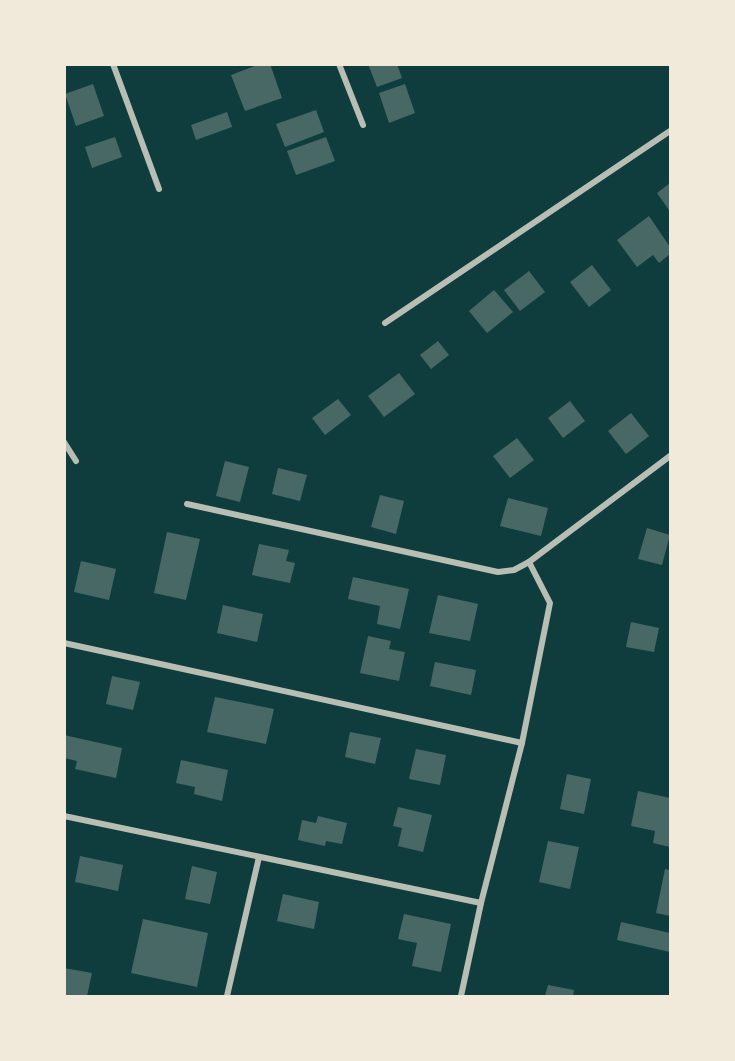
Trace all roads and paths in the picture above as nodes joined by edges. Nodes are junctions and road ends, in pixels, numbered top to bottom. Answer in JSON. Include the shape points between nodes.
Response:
{"nodes":[{"id":1,"x":113,"y":64,"type":"edge"},
{"id":2,"x":339,"y":64,"type":"edge"},
{"id":3,"x":363,"y":126,"type":"dead end"},
{"id":4,"x":670,"y":131,"type":"edge"},
{"id":5,"x":159,"y":189,"type":"dead end"},
{"id":6,"x":385,"y":323,"type":"dead end"},
{"id":7,"x":64,"y":442,"type":"edge"},
{"id":8,"x":670,"y":456,"type":"edge"},
{"id":9,"x":76,"y":461,"type":"dead end"},
{"id":10,"x":187,"y":504,"type":"dead end"},
{"id":11,"x":529,"y":562,"type":"junction"},
{"id":12,"x":64,"y":644,"type":"edge"},
{"id":13,"x":522,"y":743,"type":"junction"},
{"id":14,"x":64,"y":816,"type":"edge"},
{"id":15,"x":259,"y":857,"type":"junction"},
{"id":16,"x":482,"y":903,"type":"junction"},
{"id":17,"x":227,"y":996,"type":"edge"},
{"id":18,"x":461,"y":996,"type":"edge"}],
"edges":[{"from":1,"to":5,"type":"street"},
{"from":2,"to":3,"type":"street"},
{"from":4,"to":6,"type":"street"},
{"from":7,"to":9,"type":"street"},
{"from":8,"to":11,"type":"street"},
{"from":10,"to":11,"type":"street","via":[[498,572],[514,570]]},
{"from":11,"to":13,"type":"street","via":[[550,603]]},
{"from":12,"to":13,"type":"street"},
{"from":13,"to":16,"type":"street"},
{"from":14,"to":15,"type":"street"},
{"from":15,"to":16,"type":"street"},
{"from":15,"to":17,"type":"street"},
{"from":16,"to":18,"type":"street"}]}
